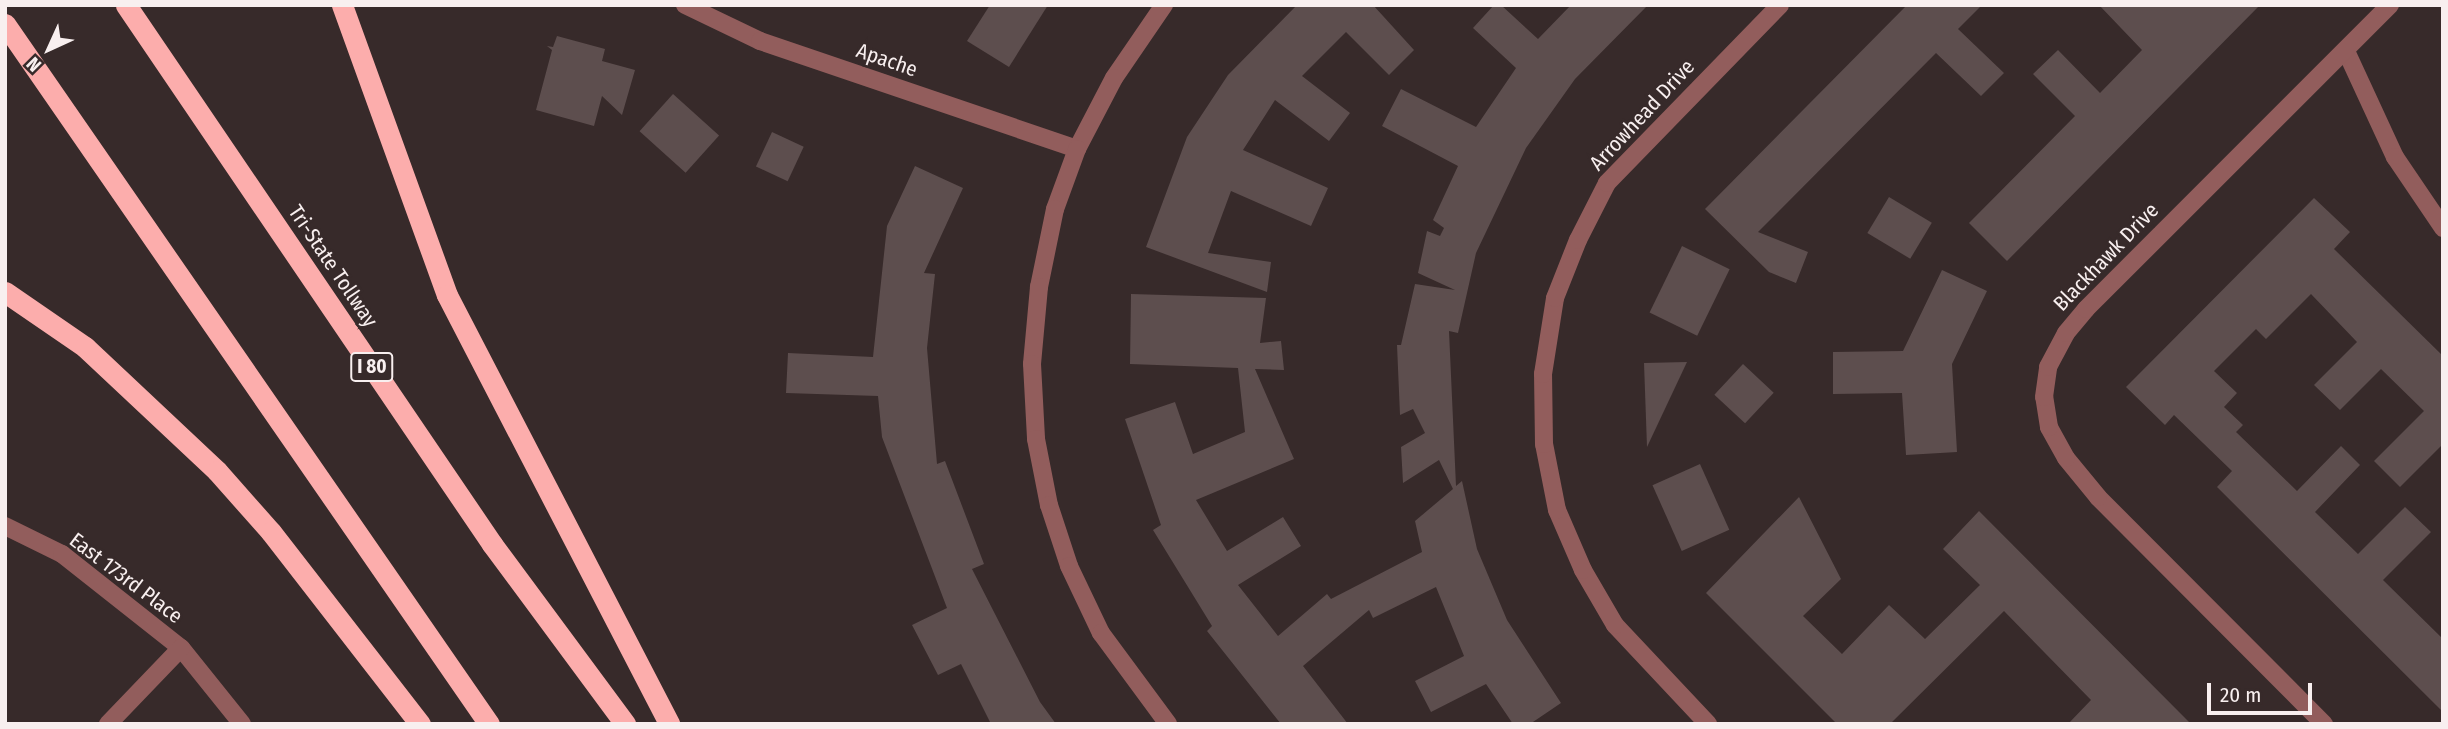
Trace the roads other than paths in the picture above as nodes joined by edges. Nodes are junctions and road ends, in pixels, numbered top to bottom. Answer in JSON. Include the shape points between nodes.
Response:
{"nodes":[{"id":1,"x":126,"y":5,"type":"edge"},
{"id":2,"x":342,"y":5,"type":"edge"},
{"id":3,"x":685,"y":5,"type":"edge"},
{"id":4,"x":1164,"y":5,"type":"edge"},
{"id":5,"x":1780,"y":5,"type":"edge"},
{"id":6,"x":2390,"y":5,"type":"edge"},
{"id":7,"x":5,"y":24,"type":"edge"},
{"id":8,"x":2346,"y":51,"type":"junction"},
{"id":9,"x":1077,"y":149,"type":"junction"},
{"id":10,"x":2443,"y":228,"type":"edge"},
{"id":11,"x":5,"y":292,"type":"edge"},
{"id":12,"x":5,"y":526,"type":"edge"},
{"id":13,"x":181,"y":648,"type":"junction"},
{"id":14,"x":108,"y":724,"type":"edge"},
{"id":15,"x":242,"y":724,"type":"edge"},
{"id":16,"x":420,"y":724,"type":"edge"},
{"id":17,"x":489,"y":724,"type":"edge"},
{"id":18,"x":625,"y":724,"type":"edge"},
{"id":19,"x":669,"y":724,"type":"edge"},
{"id":20,"x":1168,"y":724,"type":"edge"},
{"id":21,"x":1708,"y":724,"type":"edge"},
{"id":22,"x":2324,"y":724,"type":"edge"}],
"edges":[{"from":1,"to":18,"type":"highway","name":"Tri-State Tollway","number":"I 80","via":[[492,544]]},
{"from":2,"to":19,"type":"highway","via":[[447,295]]},
{"from":3,"to":9,"type":"street","name":"Apache","via":[[760,41]]},
{"from":4,"to":9,"type":"street","via":[[1114,78]]},
{"from":5,"to":21,"type":"street","name":"Arrowhead Drive","via":[[1607,184],[1555,298],[1543,374],[1546,457],[1558,510],[1583,570],[1615,625]]},
{"from":6,"to":8,"type":"street","name":"Blackhawk Drive"},
{"from":7,"to":17,"type":"highway"},
{"from":8,"to":10,"type":"street","via":[[2395,157]]},
{"from":8,"to":22,"type":"street","name":"Blackhawk Drive","via":[[2086,309],[2066,333],[2048,367],[2044,397],[2049,427],[2066,458],[2098,496]]},
{"from":9,"to":20,"type":"street","via":[[1055,209],[1039,287],[1032,363],[1036,439],[1049,505],[1074,577],[1101,633]]},
{"from":11,"to":16,"type":"highway","via":[[85,347],[217,471],[271,532]]},
{"from":12,"to":13,"type":"street","name":"East 173rd Place","via":[[62,554]]},
{"from":13,"to":14,"type":"street"},
{"from":13,"to":15,"type":"street","name":"East 173rd Place"}]}
